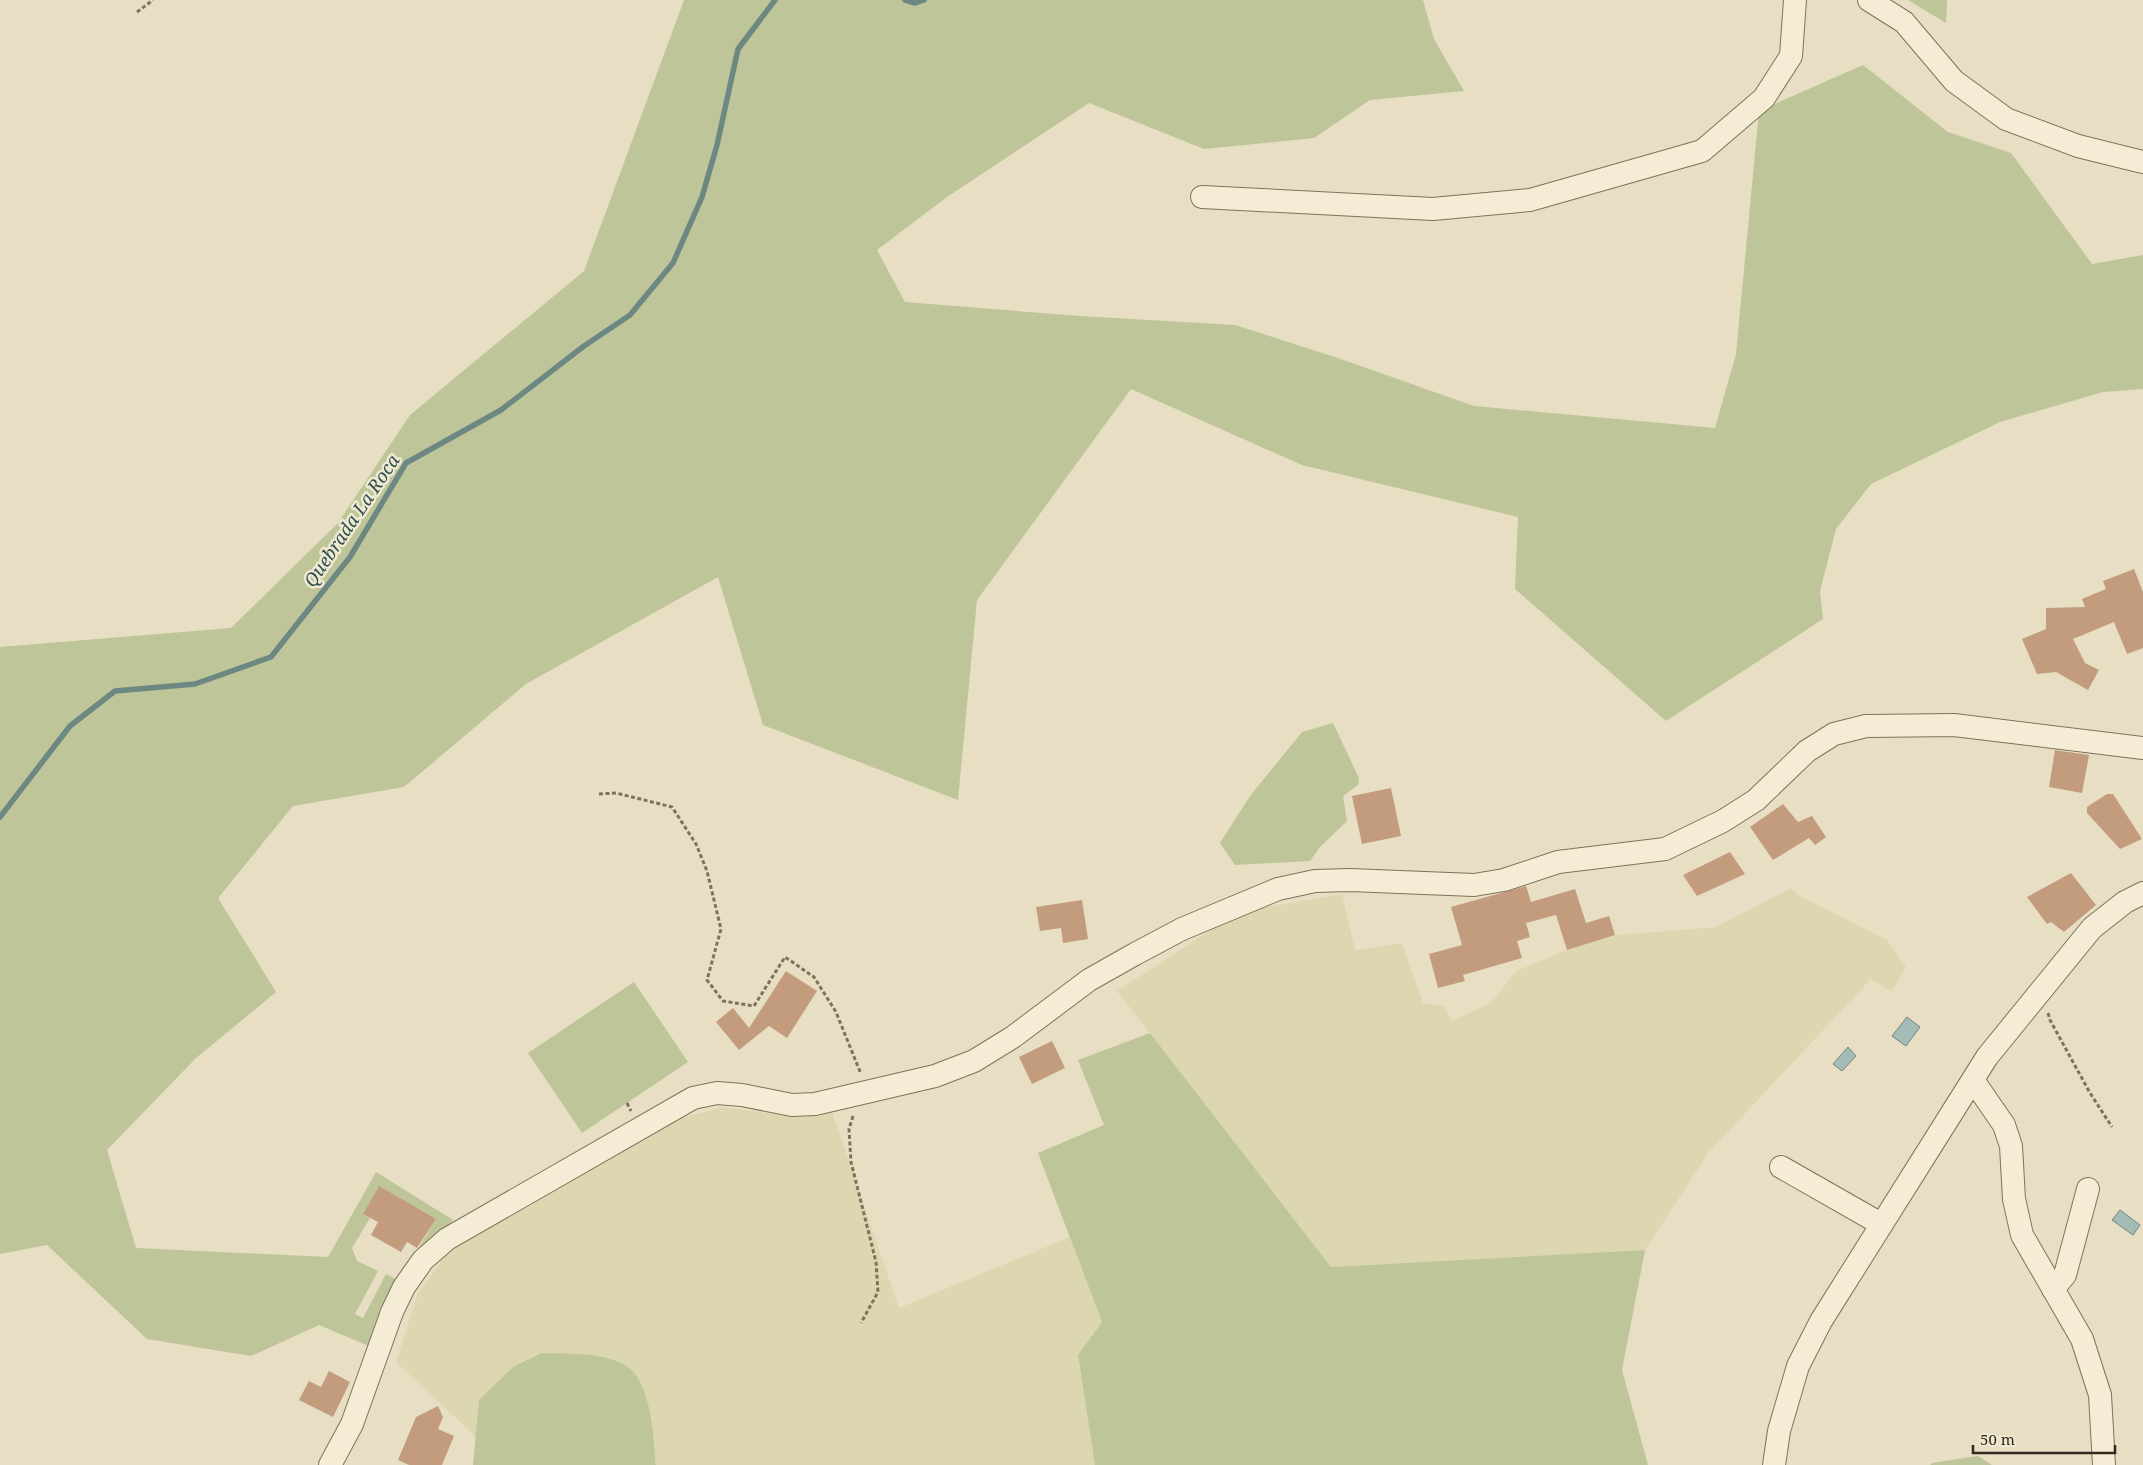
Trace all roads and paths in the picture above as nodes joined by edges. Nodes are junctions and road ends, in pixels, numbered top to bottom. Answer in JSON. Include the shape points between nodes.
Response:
{"nodes":[{"id":1,"x":153,"y":0,"type":"edge"},
{"id":2,"x":1794,"y":0,"type":"edge"},
{"id":3,"x":1869,"y":0,"type":"edge"},
{"id":4,"x":137,"y":12,"type":"dead end"},
{"id":5,"x":2143,"y":162,"type":"edge"},
{"id":6,"x":1202,"y":197,"type":"dead end"},
{"id":7,"x":2143,"y":748,"type":"edge"},
{"id":8,"x":599,"y":794,"type":"dead end"},
{"id":9,"x":2143,"y":893,"type":"edge"},
{"id":10,"x":2043,"y":988,"type":"junction"},
{"id":11,"x":1973,"y":1080,"type":"junction"},
{"id":12,"x":867,"y":1092,"type":"junction"},
{"id":13,"x":2112,"y":1127,"type":"dead end"},
{"id":14,"x":1781,"y":1167,"type":"dead end"},
{"id":15,"x":2088,"y":1189,"type":"dead end"},
{"id":16,"x":1881,"y":1224,"type":"junction"},
{"id":17,"x":2053,"y":1289,"type":"junction"},
{"id":18,"x":861,"y":1322,"type":"dead end"},
{"id":19,"x":330,"y":1465,"type":"edge"},
{"id":20,"x":1774,"y":1465,"type":"edge"},
{"id":21,"x":2104,"y":1465,"type":"edge"}],
"edges":[{"from":1,"to":4,"type":"path"},
{"from":2,"to":6,"type":"street","via":[[1791,56],[1764,98],[1702,151],[1530,200],[1433,209]]},
{"from":3,"to":5,"type":"street","via":[[1904,22],[1954,81],[2006,119],[2078,146]]},
{"from":7,"to":12,"type":"street","via":[[1954,725],[1866,726],[1834,734],[1807,752],[1756,800],[1724,821],[1665,849],[1558,862],[1504,880],[1474,885],[1350,880],[1315,881],[1278,889],[1182,928],[1089,980],[1013,1037],[974,1061],[935,1076]]},
{"from":8,"to":12,"type":"path","via":[[616,793],[672,807],[696,844],[707,871],[721,929],[707,980],[723,1001],[754,1006],[785,957],[814,977],[836,1012]]},
{"from":9,"to":10,"type":"street","via":[[2125,902],[2092,928]]},
{"from":10,"to":11,"type":"street","via":[[1987,1057]]},
{"from":10,"to":13,"type":"path","via":[[2050,1020]]},
{"from":11,"to":16,"type":"street"},
{"from":11,"to":17,"type":"street","via":[[2004,1125],[2011,1146],[2014,1199],[2022,1235]]},
{"from":12,"to":18,"type":"path","via":[[855,1110],[849,1129],[850,1162],[876,1262],[878,1292]]},
{"from":12,"to":19,"type":"street","via":[[815,1104],[792,1105],[742,1094],[717,1093],[693,1098],[447,1239],[423,1260],[404,1287],[352,1424]]},
{"from":14,"to":16,"type":"street"},
{"from":15,"to":17,"type":"street","via":[[2065,1275]]},
{"from":16,"to":20,"type":"street","via":[[1821,1321],[1798,1366],[1779,1431]]},
{"from":17,"to":21,"type":"street","via":[[2082,1339],[2100,1395]]}]}
